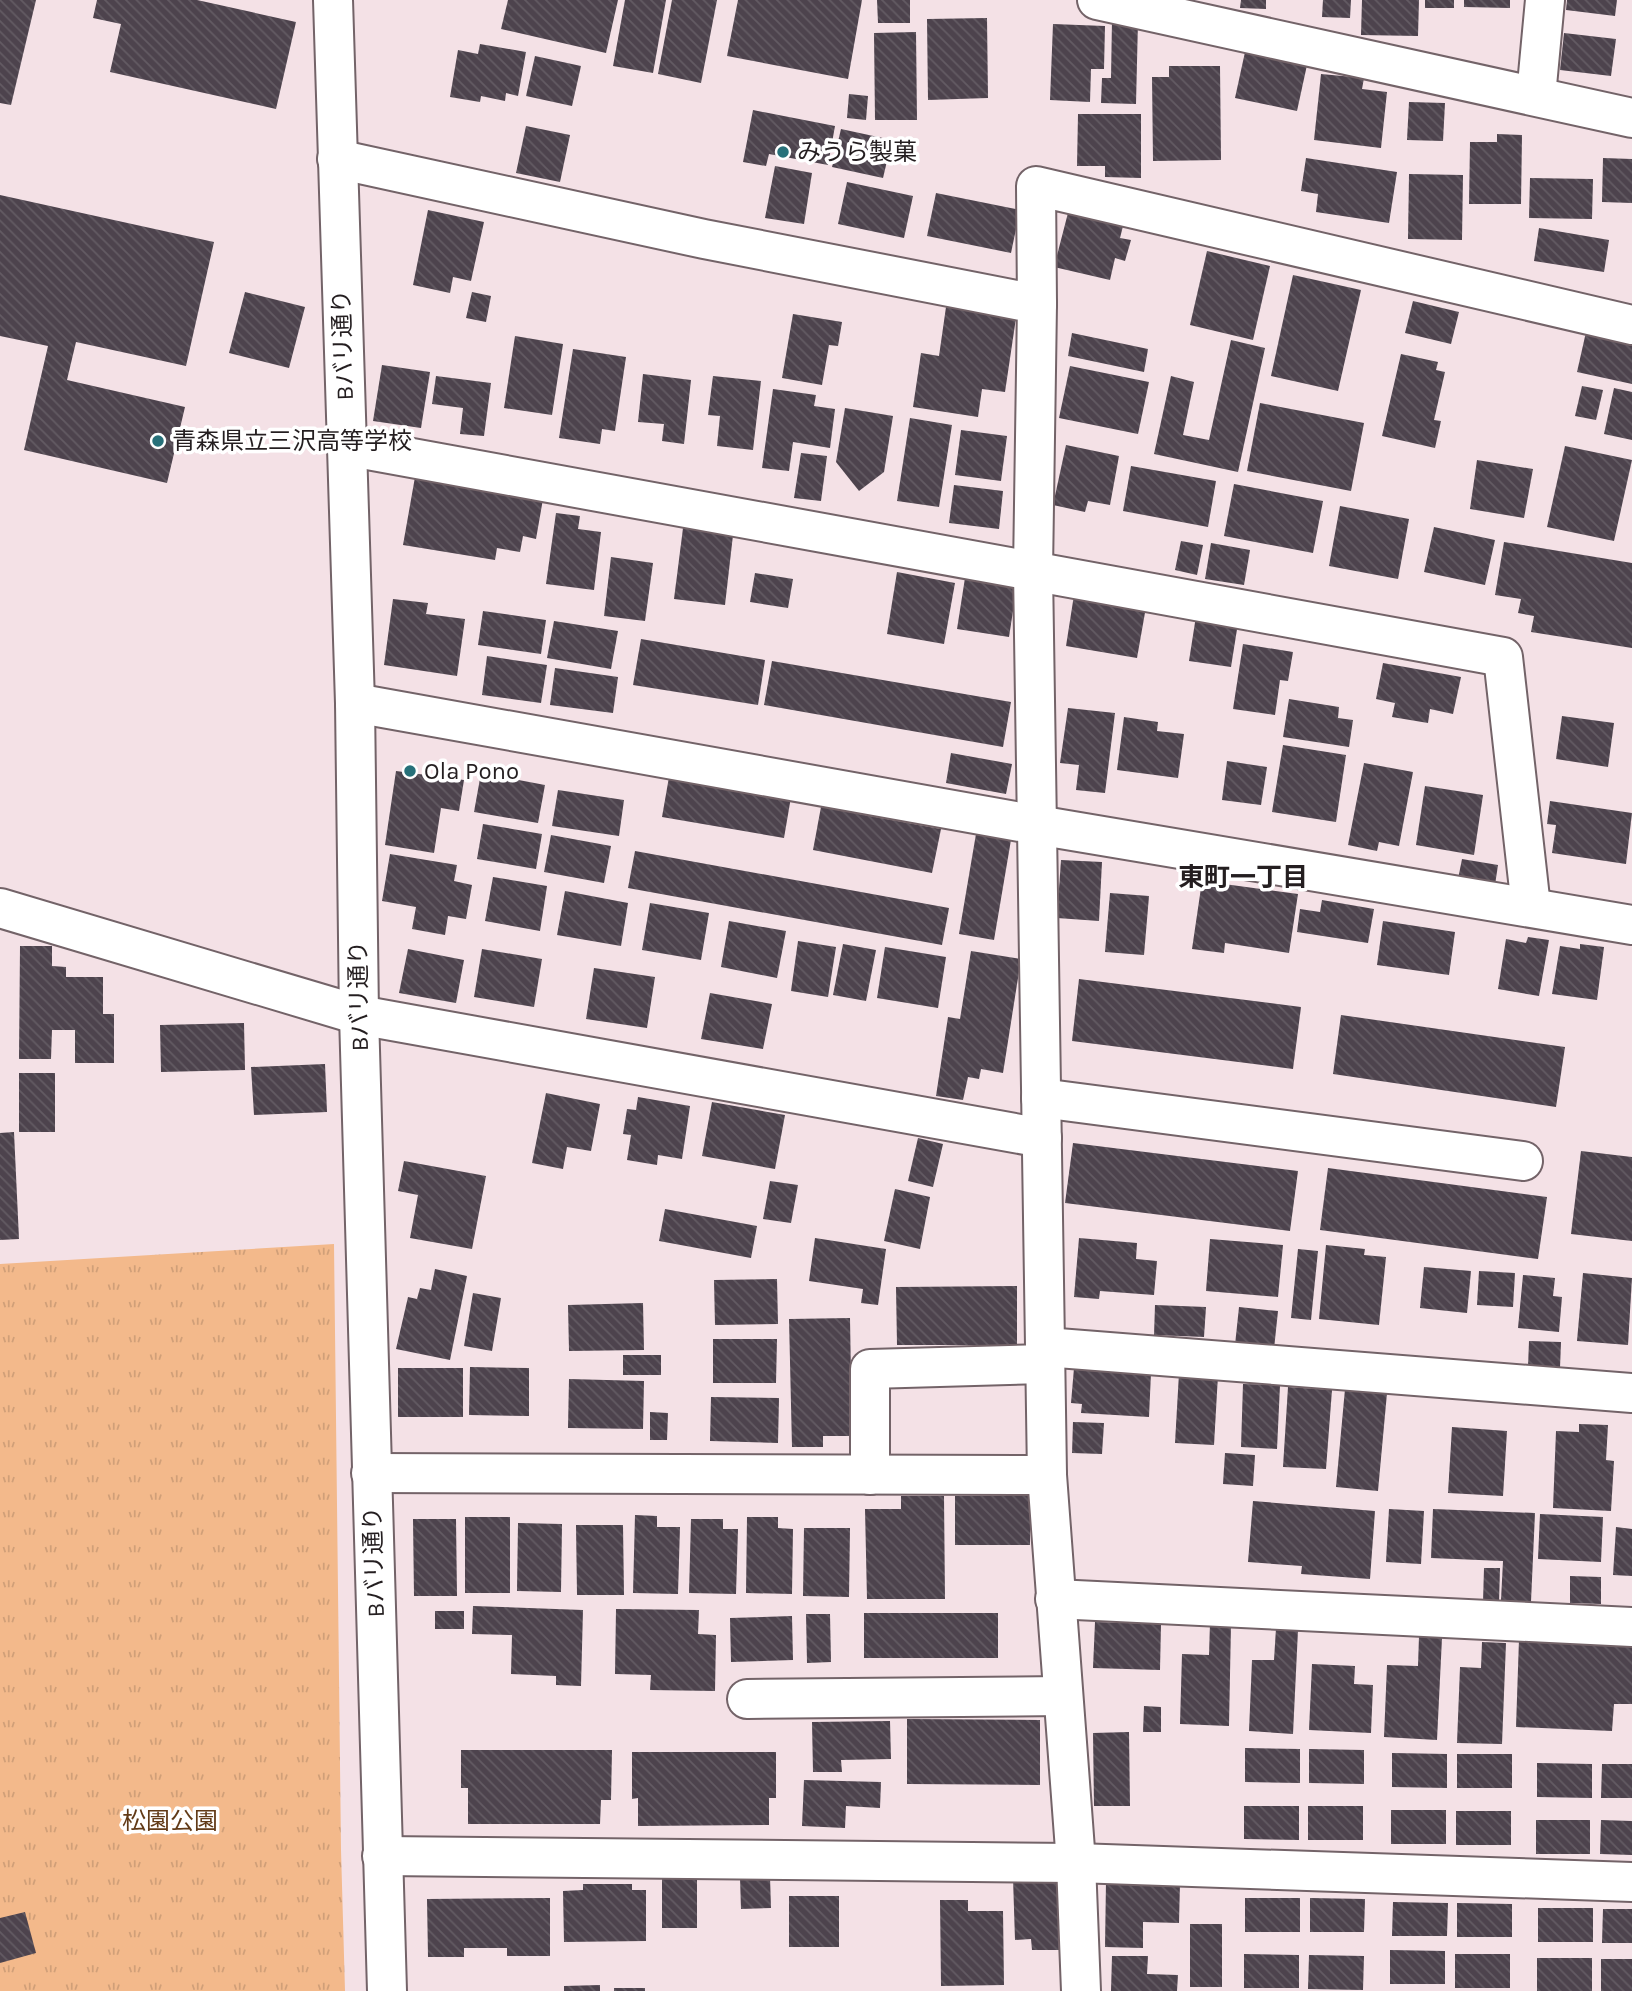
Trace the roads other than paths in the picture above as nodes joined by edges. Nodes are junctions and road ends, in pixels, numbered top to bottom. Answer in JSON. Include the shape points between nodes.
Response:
{"nodes":[{"id":1,"x":333,"y":0,"type":"edge"},
{"id":2,"x":1097,"y":0,"type":"edge"},
{"id":3,"x":1545,"y":0,"type":"edge"},
{"id":4,"x":1536,"y":96,"type":"junction"},
{"id":5,"x":1632,"y":118,"type":"edge"},
{"id":6,"x":337,"y":159,"type":"junction"},
{"id":7,"x":1037,"y":304,"type":"junction"},
{"id":8,"x":1632,"y":325,"type":"edge"},
{"id":9,"x":346,"y":446,"type":"junction"},
{"id":10,"x":1033,"y":571,"type":"junction"},
{"id":11,"x":355,"y":703,"type":"junction"},
{"id":12,"x":1037,"y":825,"type":"junction"},
{"id":13,"x":1531,"y":907,"type":"junction"},
{"id":14,"x":0,"y":908,"type":"edge"},
{"id":15,"x":1632,"y":925,"type":"edge"},
{"id":16,"x":359,"y":1015,"type":"junction"},
{"id":17,"x":1041,"y":1098,"type":"junction"},
{"id":18,"x":1042,"y":1138,"type":"junction"},
{"id":19,"x":1524,"y":1161,"type":"dead end"},
{"id":20,"x":1045,"y":1356,"type":"junction"},
{"id":21,"x":1632,"y":1394,"type":"edge"},
{"id":22,"x":372,"y":1474,"type":"junction"},
{"id":23,"x":870,"y":1475,"type":"junction"},
{"id":24,"x":1047,"y":1475,"type":"junction"},
{"id":25,"x":1055,"y":1599,"type":"junction"},
{"id":26,"x":1632,"y":1627,"type":"edge"},
{"id":27,"x":1063,"y":1696,"type":"junction"},
{"id":28,"x":747,"y":1699,"type":"dead end"},
{"id":29,"x":382,"y":1856,"type":"junction"},
{"id":30,"x":1076,"y":1863,"type":"junction"},
{"id":31,"x":1632,"y":1882,"type":"edge"},
{"id":32,"x":387,"y":1991,"type":"edge"},
{"id":33,"x":1081,"y":1991,"type":"edge"}],
"edges":[{"from":1,"to":6,"type":"street","name":"Bバリ通り"},
{"from":2,"to":4,"type":"street"},
{"from":3,"to":4,"type":"street"},
{"from":4,"to":5,"type":"street"},
{"from":6,"to":7,"type":"street","via":[[704,239]]},
{"from":6,"to":9,"type":"street","name":"Bバリ通り"},
{"from":7,"to":8,"type":"street","via":[[1036,186]]},
{"from":7,"to":10,"type":"street"},
{"from":9,"to":10,"type":"street"},
{"from":9,"to":11,"type":"street","name":"Bバリ通り"},
{"from":10,"to":12,"type":"street"},
{"from":10,"to":13,"type":"street","via":[[1503,657]]},
{"from":11,"to":12,"type":"street"},
{"from":11,"to":16,"type":"street","name":"Bバリ通り"},
{"from":12,"to":13,"type":"street"},
{"from":12,"to":17,"type":"street"},
{"from":13,"to":15,"type":"street"},
{"from":14,"to":16,"type":"street"},
{"from":16,"to":18,"type":"street"},
{"from":16,"to":22,"type":"street","name":"Bバリ通り"},
{"from":17,"to":18,"type":"street"},
{"from":17,"to":19,"type":"street"},
{"from":18,"to":20,"type":"street"},
{"from":20,"to":21,"type":"street"},
{"from":20,"to":23,"type":"street","via":[[870,1369]]},
{"from":20,"to":24,"type":"street"},
{"from":22,"to":23,"type":"street"},
{"from":22,"to":29,"type":"street","name":"Bバリ通り"},
{"from":23,"to":24,"type":"street"},
{"from":24,"to":25,"type":"street"},
{"from":25,"to":26,"type":"street"},
{"from":25,"to":27,"type":"street"},
{"from":27,"to":28,"type":"street"},
{"from":27,"to":30,"type":"street"},
{"from":29,"to":30,"type":"street"},
{"from":29,"to":32,"type":"street","name":"Bバリ通り"},
{"from":30,"to":31,"type":"street"},
{"from":30,"to":33,"type":"street"}]}
